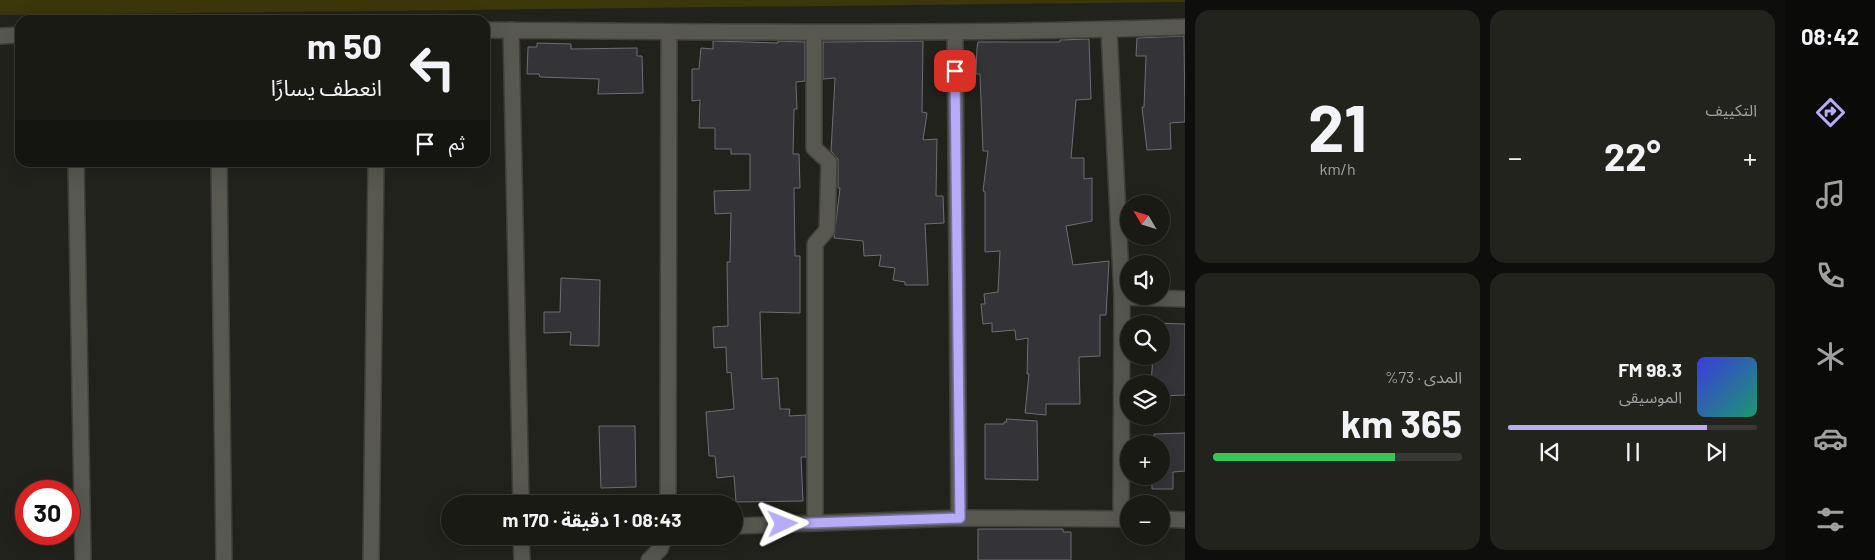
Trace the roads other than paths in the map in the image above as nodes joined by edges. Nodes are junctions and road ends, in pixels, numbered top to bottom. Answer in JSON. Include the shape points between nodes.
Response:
{"nodes":[{"id":1,"x":1185,"y":27,"type":"edge"},
{"id":2,"x":490,"y":30,"type":"edge"},
{"id":3,"x":511,"y":30,"type":"junction"},
{"id":4,"x":1109,"y":30,"type":"junction"},
{"id":5,"x":669,"y":32,"type":"junction"},
{"id":6,"x":814,"y":32,"type":"junction"},
{"id":7,"x":955,"y":32,"type":"junction"},
{"id":8,"x":15,"y":35,"type":"edge"},
{"id":9,"x":0,"y":36,"type":"edge"},
{"id":10,"x":76,"y":167,"type":"edge"},
{"id":11,"x":219,"y":167,"type":"edge"},
{"id":12,"x":376,"y":167,"type":"edge"},
{"id":13,"x":1120,"y":256,"type":"edge"},
{"id":14,"x":1170,"y":298,"type":"edge"},
{"id":15,"x":1185,"y":298,"type":"edge"},
{"id":16,"x":1122,"y":305,"type":"edge"},
{"id":17,"x":521,"y":495,"type":"edge"},
{"id":18,"x":668,"y":495,"type":"edge"},
{"id":19,"x":1125,"y":495,"type":"edge"},
{"id":20,"x":960,"y":518,"type":"junction"},
{"id":21,"x":1120,"y":519,"type":"edge"},
{"id":22,"x":1170,"y":519,"type":"edge"},
{"id":23,"x":1185,"y":520,"type":"edge"},
{"id":24,"x":815,"y":523,"type":"junction"},
{"id":25,"x":743,"y":526,"type":"edge"},
{"id":26,"x":521,"y":545,"type":"edge"},
{"id":27,"x":662,"y":545,"type":"edge"},
{"id":28,"x":83,"y":560,"type":"edge"},
{"id":29,"x":224,"y":560,"type":"edge"},
{"id":30,"x":371,"y":560,"type":"edge"},
{"id":31,"x":522,"y":560,"type":"edge"},
{"id":32,"x":649,"y":560,"type":"edge"}],
"edges":[{"from":1,"to":4,"type":"street"},
{"from":2,"to":3,"type":"street"},
{"from":3,"to":5,"type":"street"},
{"from":3,"to":17,"type":"street"},
{"from":4,"to":7,"type":"street"},
{"from":4,"to":13,"type":"street"},
{"from":5,"to":6,"type":"street"},
{"from":5,"to":18,"type":"street"},
{"from":6,"to":7,"type":"street"},
{"from":6,"to":24,"type":"street","via":[[814,148],[829,162],[827,230],[815,244]]},
{"from":7,"to":20,"type":"street"},
{"from":8,"to":9,"type":"street"},
{"from":10,"to":28,"type":"street"},
{"from":11,"to":29,"type":"street"},
{"from":12,"to":30,"type":"street"},
{"from":14,"to":15,"type":"street"},
{"from":16,"to":19,"type":"street"},
{"from":20,"to":21,"type":"street"},
{"from":20,"to":24,"type":"street"},
{"from":22,"to":23,"type":"street"},
{"from":24,"to":25,"type":"street"},
{"from":26,"to":31,"type":"street"},
{"from":27,"to":32,"type":"street"}]}
